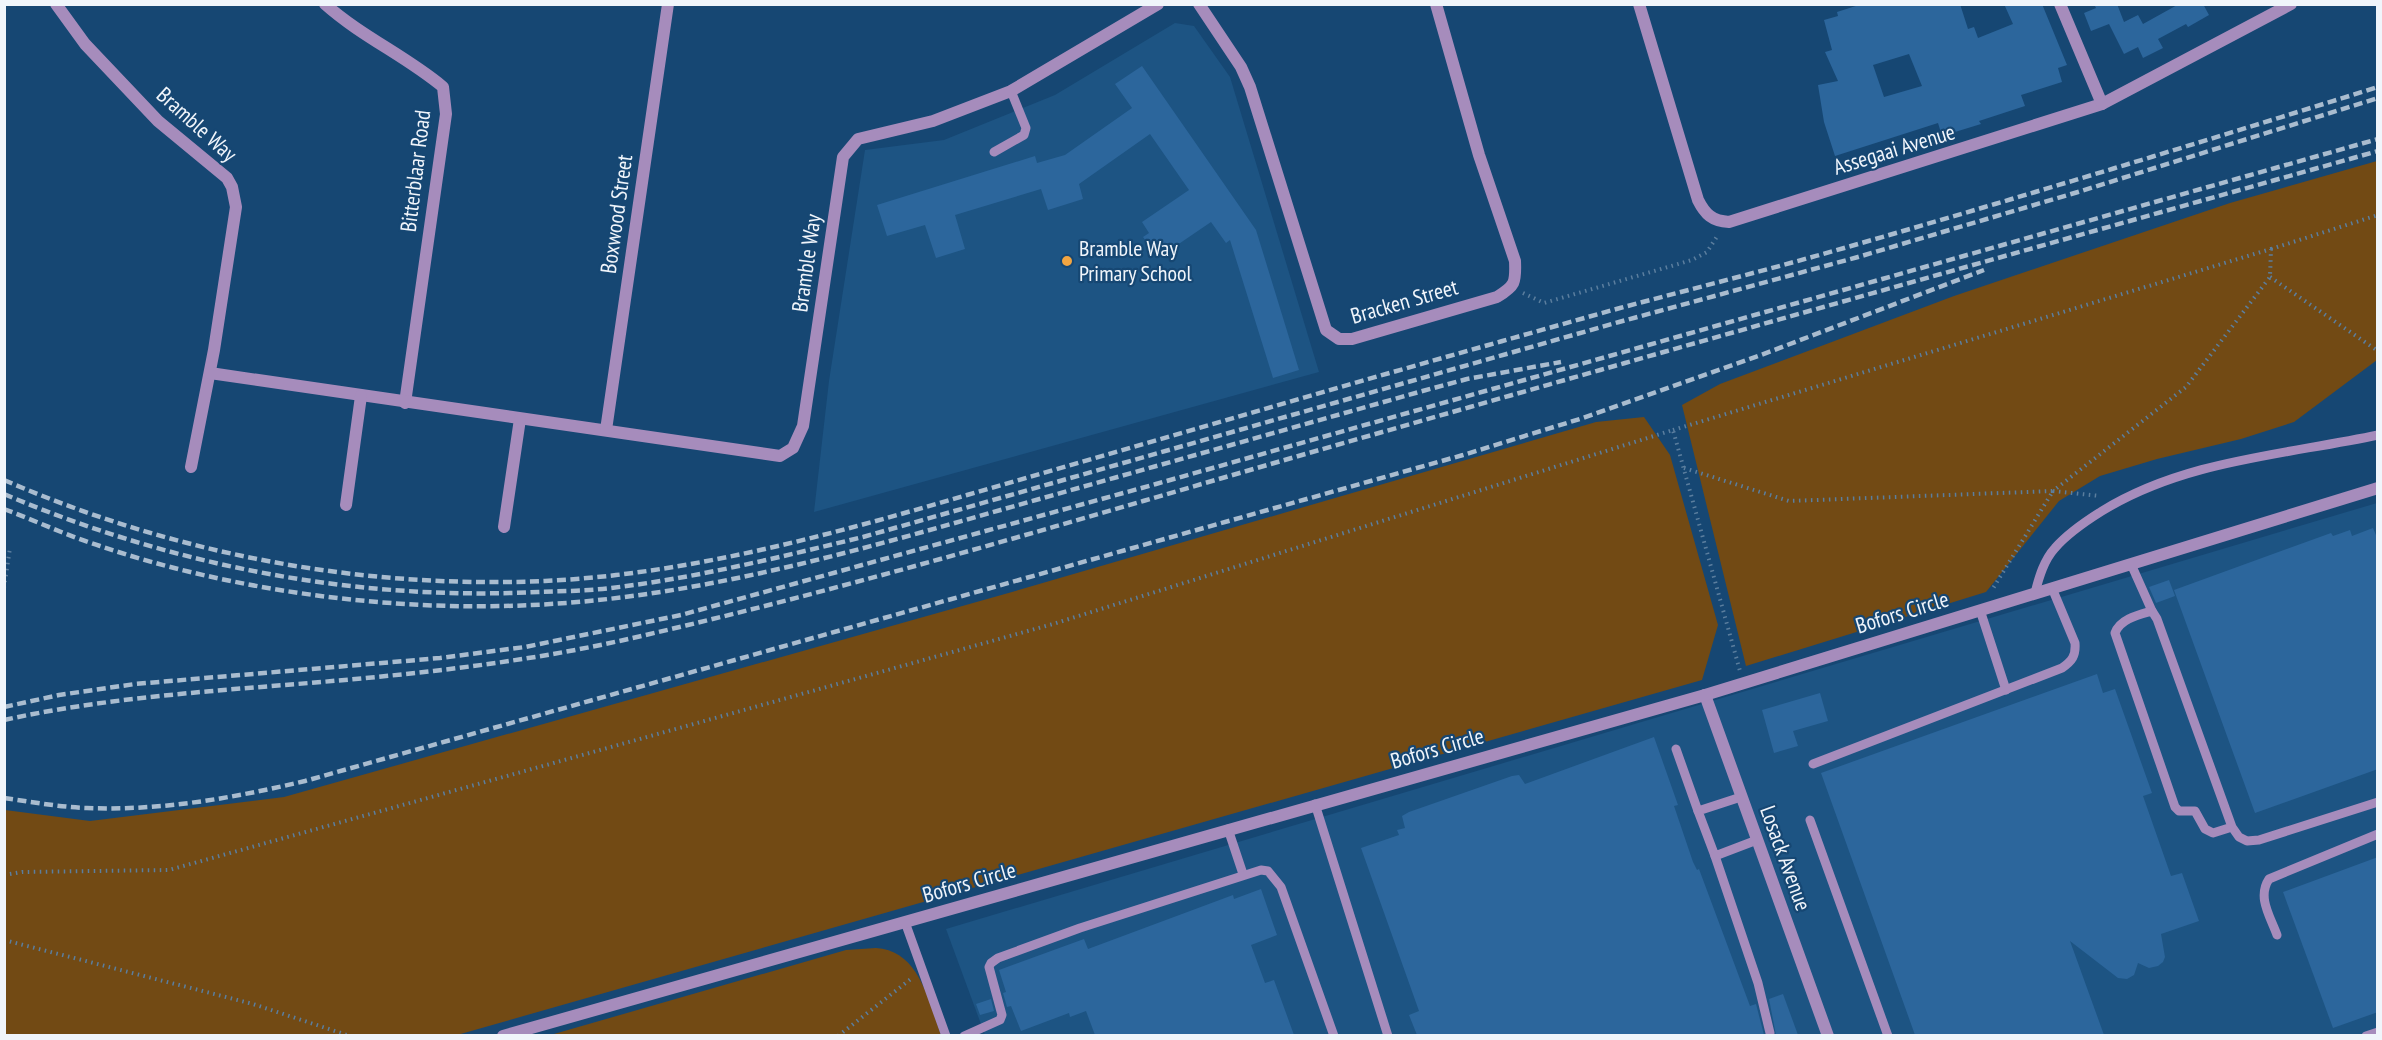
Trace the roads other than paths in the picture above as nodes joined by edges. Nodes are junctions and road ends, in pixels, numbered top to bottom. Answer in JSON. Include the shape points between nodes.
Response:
{"nodes":[{"id":1,"x":56,"y":4,"type":"edge"},
{"id":2,"x":326,"y":4,"type":"edge"},
{"id":3,"x":668,"y":4,"type":"edge"},
{"id":4,"x":1158,"y":4,"type":"edge"},
{"id":5,"x":1199,"y":4,"type":"edge"},
{"id":6,"x":1436,"y":4,"type":"edge"},
{"id":7,"x":1639,"y":4,"type":"edge"},
{"id":8,"x":2061,"y":4,"type":"edge"},
{"id":9,"x":2291,"y":4,"type":"edge"},
{"id":10,"x":1011,"y":92,"type":"junction"},
{"id":11,"x":2102,"y":104,"type":"junction"},
{"id":12,"x":994,"y":152,"type":"dead end"},
{"id":13,"x":210,"y":373,"type":"junction"},
{"id":14,"x":361,"y":396,"type":"junction"},
{"id":15,"x":405,"y":403,"type":"junction"},
{"id":16,"x":520,"y":420,"type":"junction"},
{"id":17,"x":606,"y":430,"type":"junction"},
{"id":18,"x":2378,"y":435,"type":"edge"},
{"id":19,"x":191,"y":467,"type":"dead end"},
{"id":20,"x":2378,"y":488,"type":"edge"},
{"id":21,"x":346,"y":505,"type":"dead end"},
{"id":22,"x":504,"y":527,"type":"dead end"},
{"id":23,"x":2131,"y":564,"type":"junction"},
{"id":24,"x":2052,"y":588,"type":"junction"},
{"id":25,"x":2035,"y":593,"type":"junction"},
{"id":26,"x":1980,"y":610,"type":"junction"},
{"id":27,"x":2152,"y":611,"type":"junction"},
{"id":28,"x":2006,"y":690,"type":"junction"},
{"id":29,"x":1705,"y":696,"type":"junction"},
{"id":30,"x":1676,"y":749,"type":"dead end"},
{"id":31,"x":1813,"y":764,"type":"dead end"},
{"id":32,"x":1742,"y":796,"type":"junction"},
{"id":33,"x":2378,"y":802,"type":"edge"},
{"id":34,"x":1315,"y":804,"type":"junction"},
{"id":35,"x":1698,"y":811,"type":"junction"},
{"id":36,"x":1810,"y":820,"type":"dead end"},
{"id":37,"x":2232,"y":827,"type":"junction"},
{"id":38,"x":1228,"y":829,"type":"junction"},
{"id":39,"x":2378,"y":834,"type":"edge"},
{"id":40,"x":1757,"y":840,"type":"junction"},
{"id":41,"x":1715,"y":856,"type":"junction"},
{"id":42,"x":1243,"y":874,"type":"junction"},
{"id":43,"x":905,"y":922,"type":"junction"},
{"id":44,"x":2277,"y":935,"type":"dead end"},
{"id":45,"x":2378,"y":1032,"type":"edge"},
{"id":46,"x":1770,"y":1033,"type":"dead end"},
{"id":47,"x":503,"y":1035,"type":"edge"},
{"id":48,"x":946,"y":1035,"type":"edge"},
{"id":49,"x":964,"y":1035,"type":"edge"},
{"id":50,"x":1334,"y":1035,"type":"edge"},
{"id":51,"x":1388,"y":1035,"type":"edge"},
{"id":52,"x":1828,"y":1035,"type":"edge"},
{"id":53,"x":1888,"y":1035,"type":"edge"},
{"id":54,"x":2366,"y":1035,"type":"edge"}],
"edges":[{"from":1,"to":13,"type":"street","name":"Bramble Way","via":[[86,44],[158,121],[221,171],[232,187],[236,207]]},
{"from":2,"to":15,"type":"street","name":"Bitterblaar Road","via":[[348,25],[424,71],[443,87],[446,114]]},
{"from":3,"to":17,"type":"street","name":"Boxwood Street"},
{"from":4,"to":10,"type":"street","name":"Bramble Way"},
{"from":5,"to":6,"type":"street","name":"Bracken Street","via":[[1241,66],[1250,87],[1326,330],[1339,339],[1352,339],[1497,297],[1512,288],[1516,277],[1515,261],[1479,155]]},
{"from":7,"to":11,"type":"street","name":"Assegaai Avenue","via":[[1698,200],[1703,211],[1718,221],[1729,222]]},
{"from":8,"to":11,"type":"street"},
{"from":9,"to":11,"type":"street","name":"Assegaai Avenue"},
{"from":10,"to":12,"type":"lane","via":[[1026,128],[1024,135]]},
{"from":10,"to":17,"type":"street","name":"Bramble Way","via":[[933,121],[858,139],[843,156],[803,426],[793,448],[780,456]]},
{"from":13,"to":14,"type":"street","name":"Bramble Way"},
{"from":13,"to":19,"type":"street","name":"Bramble Way"},
{"from":14,"to":15,"type":"street","name":"Bramble Way"},
{"from":14,"to":21,"type":"street"},
{"from":15,"to":16,"type":"street","name":"Bramble Way"},
{"from":16,"to":17,"type":"street","name":"Bramble Way"},
{"from":16,"to":22,"type":"street"},
{"from":18,"to":25,"type":"lane","via":[[2238,459],[2167,480],[2123,499],[2086,521],[2055,548],[2040,572]]},
{"from":20,"to":23,"type":"street","name":"Bofors Circle"},
{"from":23,"to":24,"type":"street","name":"Bofors Circle"},
{"from":23,"to":27,"type":"lane"},
{"from":24,"to":25,"type":"street","name":"Bofors Circle"},
{"from":24,"to":28,"type":"lane","via":[[2075,643],[2072,661]]},
{"from":25,"to":26,"type":"street","name":"Bofors Circle"},
{"from":26,"to":28,"type":"lane"},
{"from":26,"to":29,"type":"street","name":"Bofors Circle"},
{"from":27,"to":37,"type":"lane"},
{"from":27,"to":37,"type":"lane","via":[[2135,615],[2115,633],[2171,796],[2179,811],[2195,811],[2205,830],[2213,833]]},
{"from":28,"to":31,"type":"lane"},
{"from":29,"to":32,"type":"street","name":"Losack Avenue"},
{"from":29,"to":34,"type":"street","name":"Bofors Circle"},
{"from":30,"to":35,"type":"lane"},
{"from":32,"to":35,"type":"lane"},
{"from":32,"to":40,"type":"street","name":"Losack Avenue"},
{"from":33,"to":37,"type":"lane","via":[[2259,840],[2247,841]]},
{"from":34,"to":38,"type":"street","name":"Bofors Circle"},
{"from":34,"to":51,"type":"lane"},
{"from":35,"to":41,"type":"lane"},
{"from":36,"to":53,"type":"lane"},
{"from":38,"to":42,"type":"lane"},
{"from":38,"to":43,"type":"street","name":"Bofors Circle"},
{"from":39,"to":44,"type":"lane","via":[[2269,879],[2263,887],[2263,897]]},
{"from":40,"to":41,"type":"lane"},
{"from":40,"to":52,"type":"street","name":"Losack Avenue"},
{"from":41,"to":46,"type":"lane","via":[[1758,983]]},
{"from":42,"to":49,"type":"lane","via":[[998,958],[989,967],[1000,1020]]},
{"from":42,"to":50,"type":"lane","via":[[1268,871],[1281,887]]},
{"from":43,"to":47,"type":"street","name":"Bofors Circle"},
{"from":43,"to":48,"type":"lane"},
{"from":45,"to":54,"type":"lane"}]}
